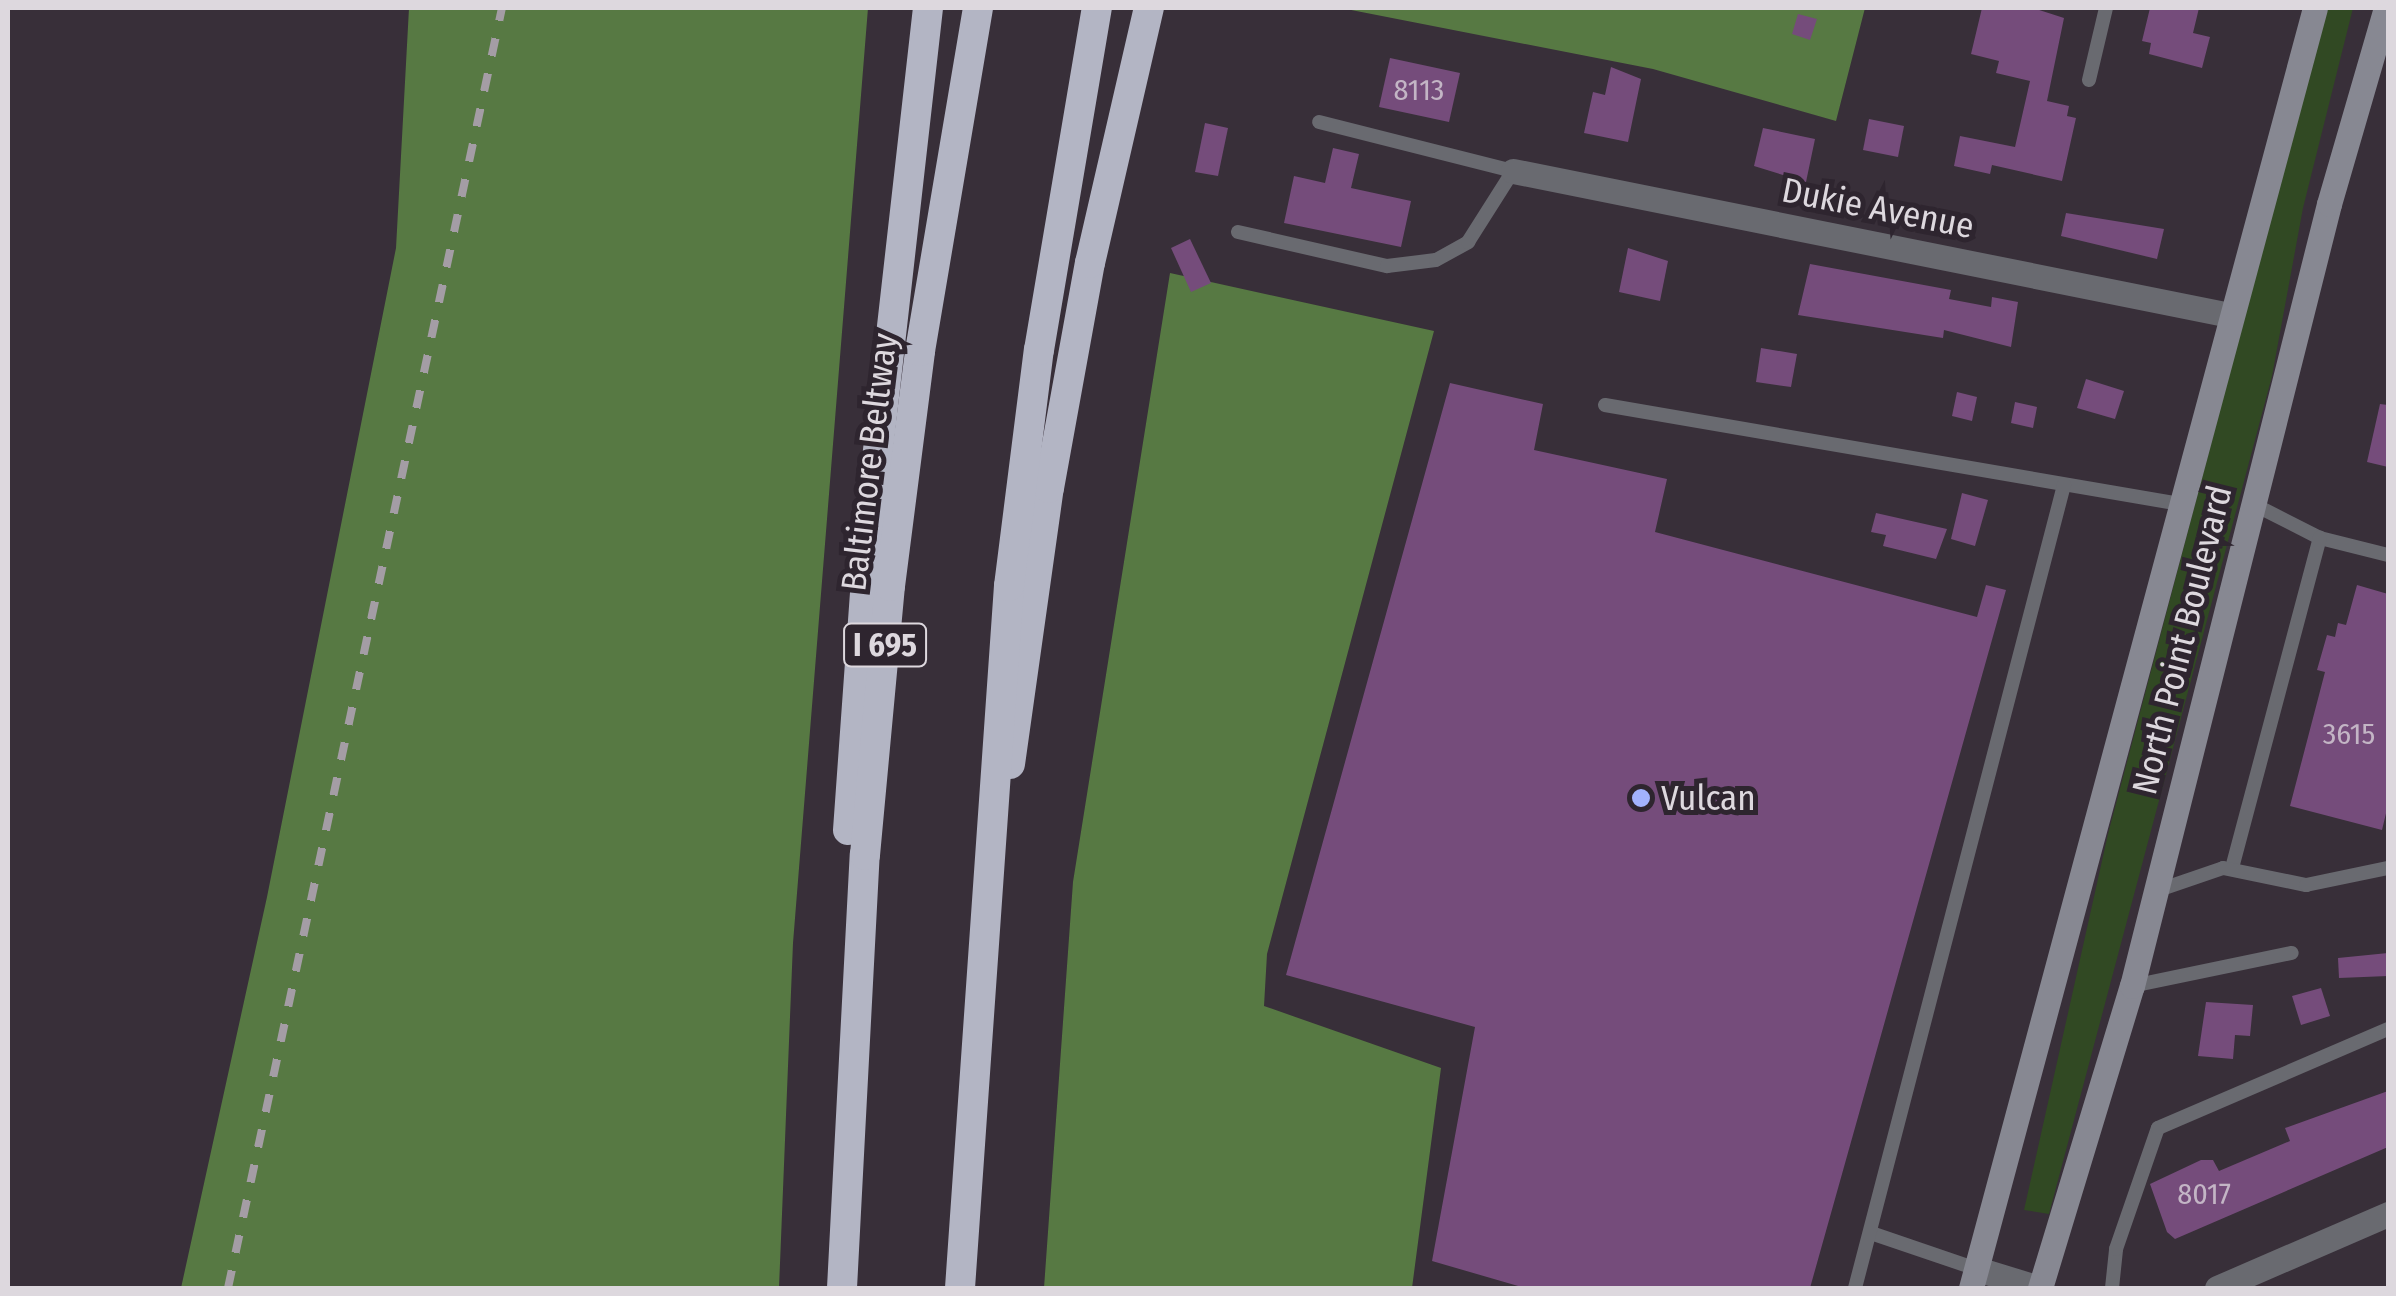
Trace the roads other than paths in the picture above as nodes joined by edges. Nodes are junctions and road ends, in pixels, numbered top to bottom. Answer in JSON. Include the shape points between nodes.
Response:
{"nodes":[{"id":1,"x":928,"y":8,"type":"edge"},
{"id":2,"x":978,"y":8,"type":"edge"},
{"id":3,"x":1097,"y":8,"type":"edge"},
{"id":4,"x":1149,"y":8,"type":"edge"},
{"id":5,"x":2106,"y":8,"type":"edge"},
{"id":6,"x":2315,"y":8,"type":"edge"},
{"id":7,"x":2386,"y":8,"type":"edge"},
{"id":8,"x":2088,"y":80,"type":"dead end"},
{"id":9,"x":1319,"y":122,"type":"dead end"},
{"id":10,"x":1513,"y":171,"type":"junction"},
{"id":11,"x":1238,"y":232,"type":"dead end"},
{"id":12,"x":2230,"y":315,"type":"junction"},
{"id":13,"x":1605,"y":405,"type":"dead end"},
{"id":14,"x":2064,"y":486,"type":"junction"},
{"id":15,"x":2180,"y":504,"type":"junction"},
{"id":16,"x":2252,"y":504,"type":"junction"},
{"id":17,"x":2320,"y":538,"type":"junction"},
{"id":18,"x":2388,"y":554,"type":"edge"},
{"id":19,"x":2232,"y":868,"type":"junction"},
{"id":20,"x":2388,"y":868,"type":"edge"},
{"id":21,"x":2156,"y":891,"type":"junction"},
{"id":22,"x":2292,"y":953,"type":"dead end"},
{"id":23,"x":978,"y":964,"type":"junction"},
{"id":24,"x":2132,"y":986,"type":"junction"},
{"id":25,"x":857,"y":1027,"type":"junction"},
{"id":26,"x":2388,"y":1029,"type":"edge"},
{"id":27,"x":2388,"y":1214,"type":"edge"},
{"id":28,"x":1871,"y":1233,"type":"junction"},
{"id":29,"x":1974,"y":1278,"type":"edge"},
{"id":30,"x":842,"y":1288,"type":"edge"},
{"id":31,"x":960,"y":1288,"type":"edge"},
{"id":32,"x":1855,"y":1288,"type":"edge"},
{"id":33,"x":2040,"y":1288,"type":"edge"},
{"id":34,"x":2112,"y":1288,"type":"edge"},
{"id":35,"x":2217,"y":1288,"type":"edge"}],
"edges":[{"from":1,"to":25,"type":"highway","via":[[859,650],[846,854]]},
{"from":2,"to":25,"type":"highway","name":"Baltimore Beltway","number":"I 695","via":[[920,351],[892,566]]},
{"from":3,"to":23,"type":"highway","via":[[1039,350],[1014,546]]},
{"from":4,"to":23,"type":"highway","via":[[1090,263],[1049,488]]},
{"from":5,"to":8,"type":"lane"},
{"from":6,"to":12,"type":"main road","name":"North Point Boulevard"},
{"from":7,"to":16,"type":"main road","name":"North Point Boulevard"},
{"from":9,"to":10,"type":"lane"},
{"from":10,"to":11,"type":"lane","via":[[1468,242],[1436,260],[1387,266]]},
{"from":10,"to":12,"type":"street","name":"Dukie Avenue"},
{"from":12,"to":15,"type":"main road","name":"North Point Boulevard"},
{"from":13,"to":14,"type":"lane"},
{"from":14,"to":15,"type":"lane"},
{"from":14,"to":28,"type":"lane"},
{"from":15,"to":29,"type":"main road","name":"North Point Boulevard"},
{"from":16,"to":17,"type":"lane"},
{"from":16,"to":21,"type":"main road","name":"North Point Boulevard"},
{"from":17,"to":18,"type":"lane"},
{"from":17,"to":19,"type":"lane"},
{"from":19,"to":20,"type":"lane","via":[[2306,885]]},
{"from":19,"to":21,"type":"lane"},
{"from":21,"to":24,"type":"main road","name":"North Point Boulevard"},
{"from":22,"to":24,"type":"lane"},
{"from":23,"to":31,"type":"highway"},
{"from":24,"to":33,"type":"main road","name":"North Point Boulevard"},
{"from":25,"to":30,"type":"highway","name":"Baltimore Beltway","number":"I 695"},
{"from":26,"to":34,"type":"lane","via":[[2158,1128],[2116,1249]]},
{"from":27,"to":35,"type":"street"},
{"from":28,"to":29,"type":"lane"},
{"from":28,"to":32,"type":"lane"},
{"from":29,"to":33,"type":"street"}]}
